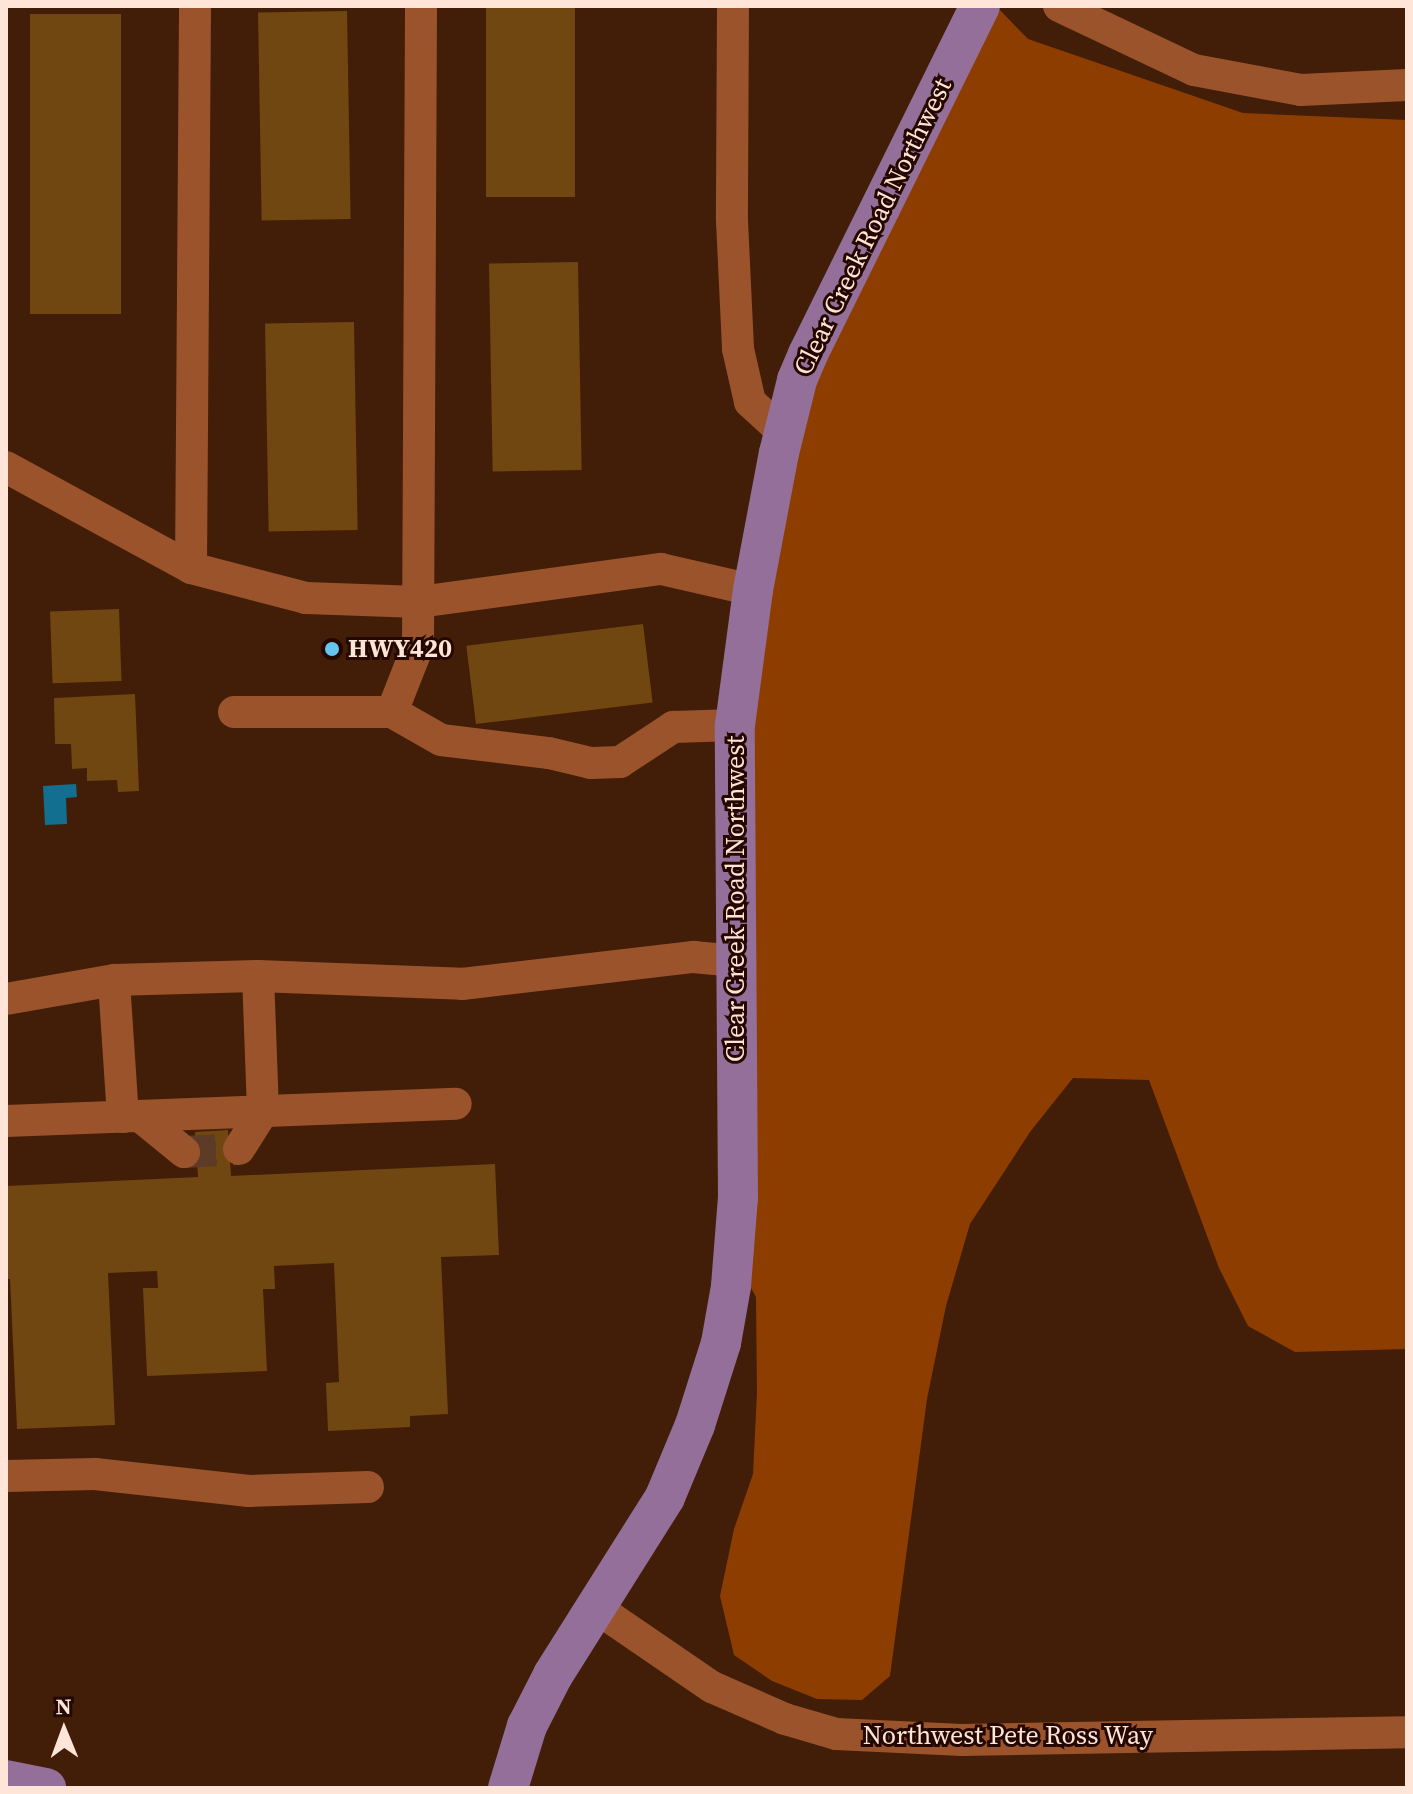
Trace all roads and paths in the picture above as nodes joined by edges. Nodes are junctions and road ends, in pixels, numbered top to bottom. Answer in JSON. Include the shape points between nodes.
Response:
{"nodes":[{"id":1,"x":195,"y":6,"type":"edge"},
{"id":2,"x":421,"y":6,"type":"edge"},
{"id":3,"x":733,"y":6,"type":"edge"},
{"id":4,"x":980,"y":6,"type":"edge"},
{"id":5,"x":1059,"y":6,"type":"edge"},
{"id":6,"x":1407,"y":85,"type":"edge"},
{"id":7,"x":784,"y":433,"type":"junction"},
{"id":8,"x":6,"y":467,"type":"edge"},
{"id":9,"x":191,"y":568,"type":"junction"},
{"id":10,"x":753,"y":590,"type":"junction"},
{"id":11,"x":419,"y":602,"type":"junction"},
{"id":12,"x":234,"y":712,"type":"dead end"},
{"id":13,"x":392,"y":712,"type":"junction"},
{"id":14,"x":735,"y":725,"type":"junction"},
{"id":15,"x":737,"y":961,"type":"junction"},
{"id":16,"x":258,"y":976,"type":"junction"},
{"id":17,"x":114,"y":980,"type":"junction"},
{"id":18,"x":6,"y":999,"type":"edge"},
{"id":19,"x":456,"y":1104,"type":"dead end"},
{"id":20,"x":263,"y":1111,"type":"junction"},
{"id":21,"x":131,"y":1116,"type":"junction"},
{"id":22,"x":6,"y":1121,"type":"edge"},
{"id":23,"x":239,"y":1149,"type":"dead end"},
{"id":24,"x":184,"y":1152,"type":"tunnel mouth"},
{"id":25,"x":6,"y":1476,"type":"edge"},
{"id":26,"x":368,"y":1487,"type":"dead end"},
{"id":27,"x":595,"y":1607,"type":"junction"},
{"id":28,"x":1407,"y":1732,"type":"edge"},
{"id":29,"x":6,"y":1780,"type":"edge"},
{"id":30,"x":46,"y":1788,"type":"edge"},
{"id":31,"x":508,"y":1788,"type":"edge"}],
"edges":[{"from":1,"to":9,"type":"street"},
{"from":2,"to":11,"type":"street"},
{"from":3,"to":7,"type":"street","via":[[732,221],[738,349],[750,402]]},
{"from":4,"to":7,"type":"main road","name":"Clear Creek Road Northwest","via":[[808,354]]},
{"from":5,"to":6,"type":"street","via":[[1194,70],[1301,90]]},
{"from":7,"to":10,"type":"main road","name":"Clear Creek Road Northwest"},
{"from":8,"to":9,"type":"street"},
{"from":9,"to":11,"type":"street","via":[[306,598]]},
{"from":10,"to":11,"type":"street","via":[[661,569]]},
{"from":10,"to":14,"type":"main road","name":"Clear Creek Road Northwest"},
{"from":11,"to":13,"type":"street","via":[[418,646]]},
{"from":12,"to":13,"type":"street"},
{"from":13,"to":14,"type":"street","via":[[441,740],[591,763],[620,762],[673,727]]},
{"from":14,"to":15,"type":"main road","name":"Clear Creek Road Northwest"},
{"from":15,"to":16,"type":"street","via":[[693,957],[462,984]]},
{"from":15,"to":27,"type":"main road","name":"Clear Creek Road Northwest","via":[[738,1198],[721,1343],[665,1497]]},
{"from":16,"to":17,"type":"street"},
{"from":16,"to":20,"type":"street"},
{"from":17,"to":18,"type":"street"},
{"from":17,"to":21,"type":"street"},
{"from":19,"to":20,"type":"street"},
{"from":20,"to":21,"type":"street"},
{"from":20,"to":23,"type":"street"},
{"from":21,"to":22,"type":"street"},
{"from":21,"to":24,"type":"street"},
{"from":25,"to":26,"type":"street","via":[[95,1474],[249,1491]]},
{"from":27,"to":28,"type":"street","name":"Northwest Pete Ross Way","via":[[712,1687],[785,1719],[836,1734],[962,1740]]},
{"from":27,"to":31,"type":"main road","name":"Clear Creek Road Northwest","via":[[531,1718]]},
{"from":29,"to":30,"type":"main road"}]}
